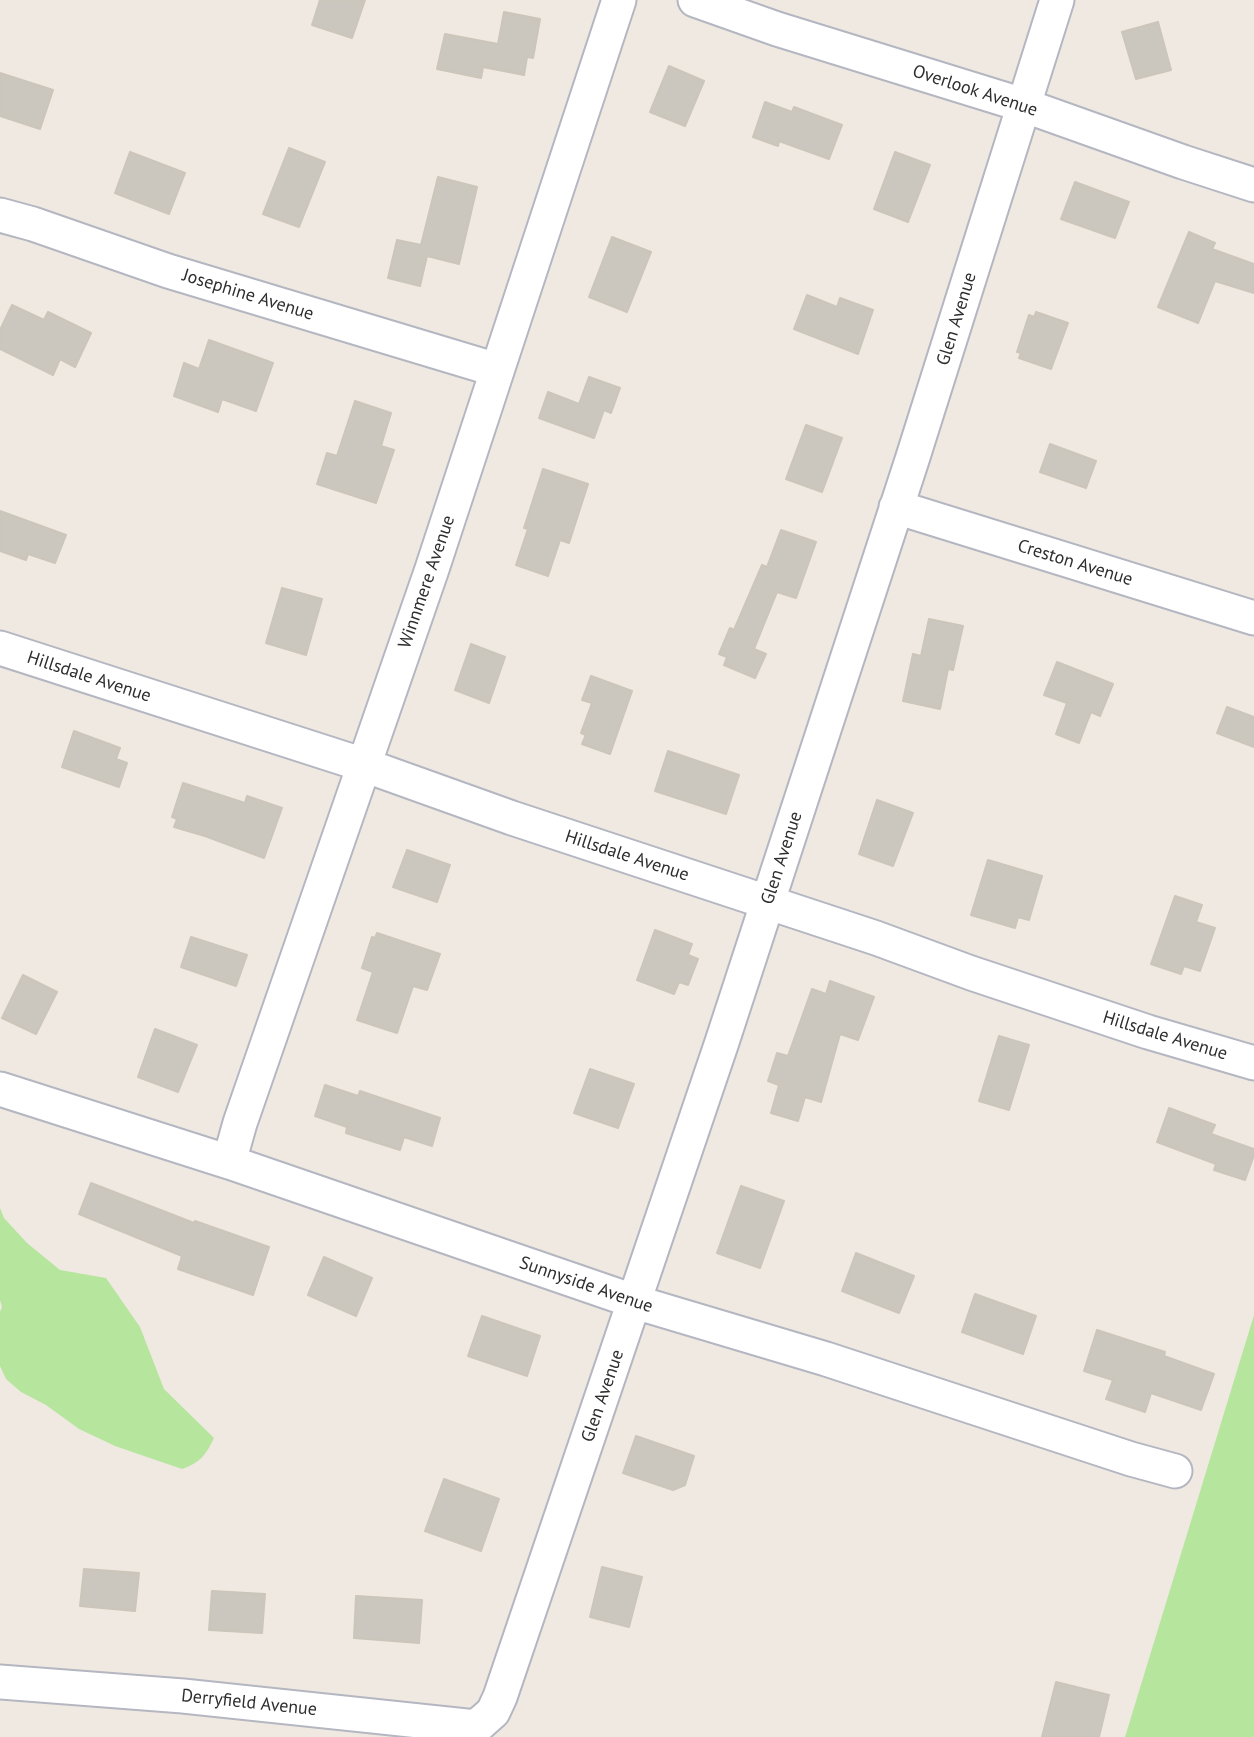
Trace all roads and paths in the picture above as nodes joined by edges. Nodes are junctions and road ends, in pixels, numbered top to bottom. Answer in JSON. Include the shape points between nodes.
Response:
{"nodes":[{"id":1,"x":619,"y":0,"type":"edge"},
{"id":2,"x":695,"y":0,"type":"edge"},
{"id":3,"x":1058,"y":0,"type":"edge"},
{"id":4,"x":1023,"y":105,"type":"junction"},
{"id":5,"x":1254,"y":186,"type":"edge"},
{"id":6,"x":0,"y":215,"type":"edge"},
{"id":7,"x":497,"y":370,"type":"junction"},
{"id":8,"x":896,"y":507,"type":"junction"},
{"id":9,"x":1254,"y":618,"type":"edge"},
{"id":10,"x":0,"y":649,"type":"edge"},
{"id":11,"x":364,"y":765,"type":"junction"},
{"id":12,"x":767,"y":903,"type":"junction"},
{"id":13,"x":1254,"y":1063,"type":"edge"},
{"id":14,"x":0,"y":1089,"type":"edge"},
{"id":15,"x":229,"y":1162,"type":"junction"},
{"id":16,"x":634,"y":1302,"type":"junction"},
{"id":17,"x":1175,"y":1471,"type":"dead end"},
{"id":18,"x":0,"y":1682,"type":"edge"},
{"id":19,"x":493,"y":1712,"type":"joint"}],
"edges":[{"from":1,"to":7,"type":"street","name":"Winnmere Avenue"},
{"from":2,"to":4,"type":"street","name":"Overlook Avenue"},
{"from":3,"to":4,"type":"street","name":"Glen Avenue"},
{"from":4,"to":5,"type":"street","name":"Overlook Avenue"},
{"from":4,"to":8,"type":"street","name":"Glen Avenue"},
{"from":6,"to":7,"type":"street","name":"Josephine Avenue"},
{"from":7,"to":11,"type":"street","name":"Winnmere Avenue"},
{"from":8,"to":9,"type":"street","name":"Creston Avenue"},
{"from":8,"to":12,"type":"street","name":"Glen Avenue"},
{"from":10,"to":11,"type":"street","name":"Hillsdale Avenue"},
{"from":11,"to":12,"type":"street","name":"Hillsdale Avenue"},
{"from":11,"to":15,"type":"street","name":"Winnmere Avenue"},
{"from":12,"to":13,"type":"street","name":"Hillsdale Avenue","via":[[1147,1032]]},
{"from":12,"to":16,"type":"street","name":"Glen Avenue"},
{"from":14,"to":15,"type":"street","name":"Sunnyside Avenue"},
{"from":15,"to":16,"type":"street","name":"Sunnyside Avenue"},
{"from":16,"to":17,"type":"street","name":"Sunnyside Avenue"},
{"from":16,"to":19,"type":"street","name":"Glen Avenue"},
{"from":18,"to":19,"type":"street","name":"Derryfield Avenue","via":[[476,1727]]}]}
